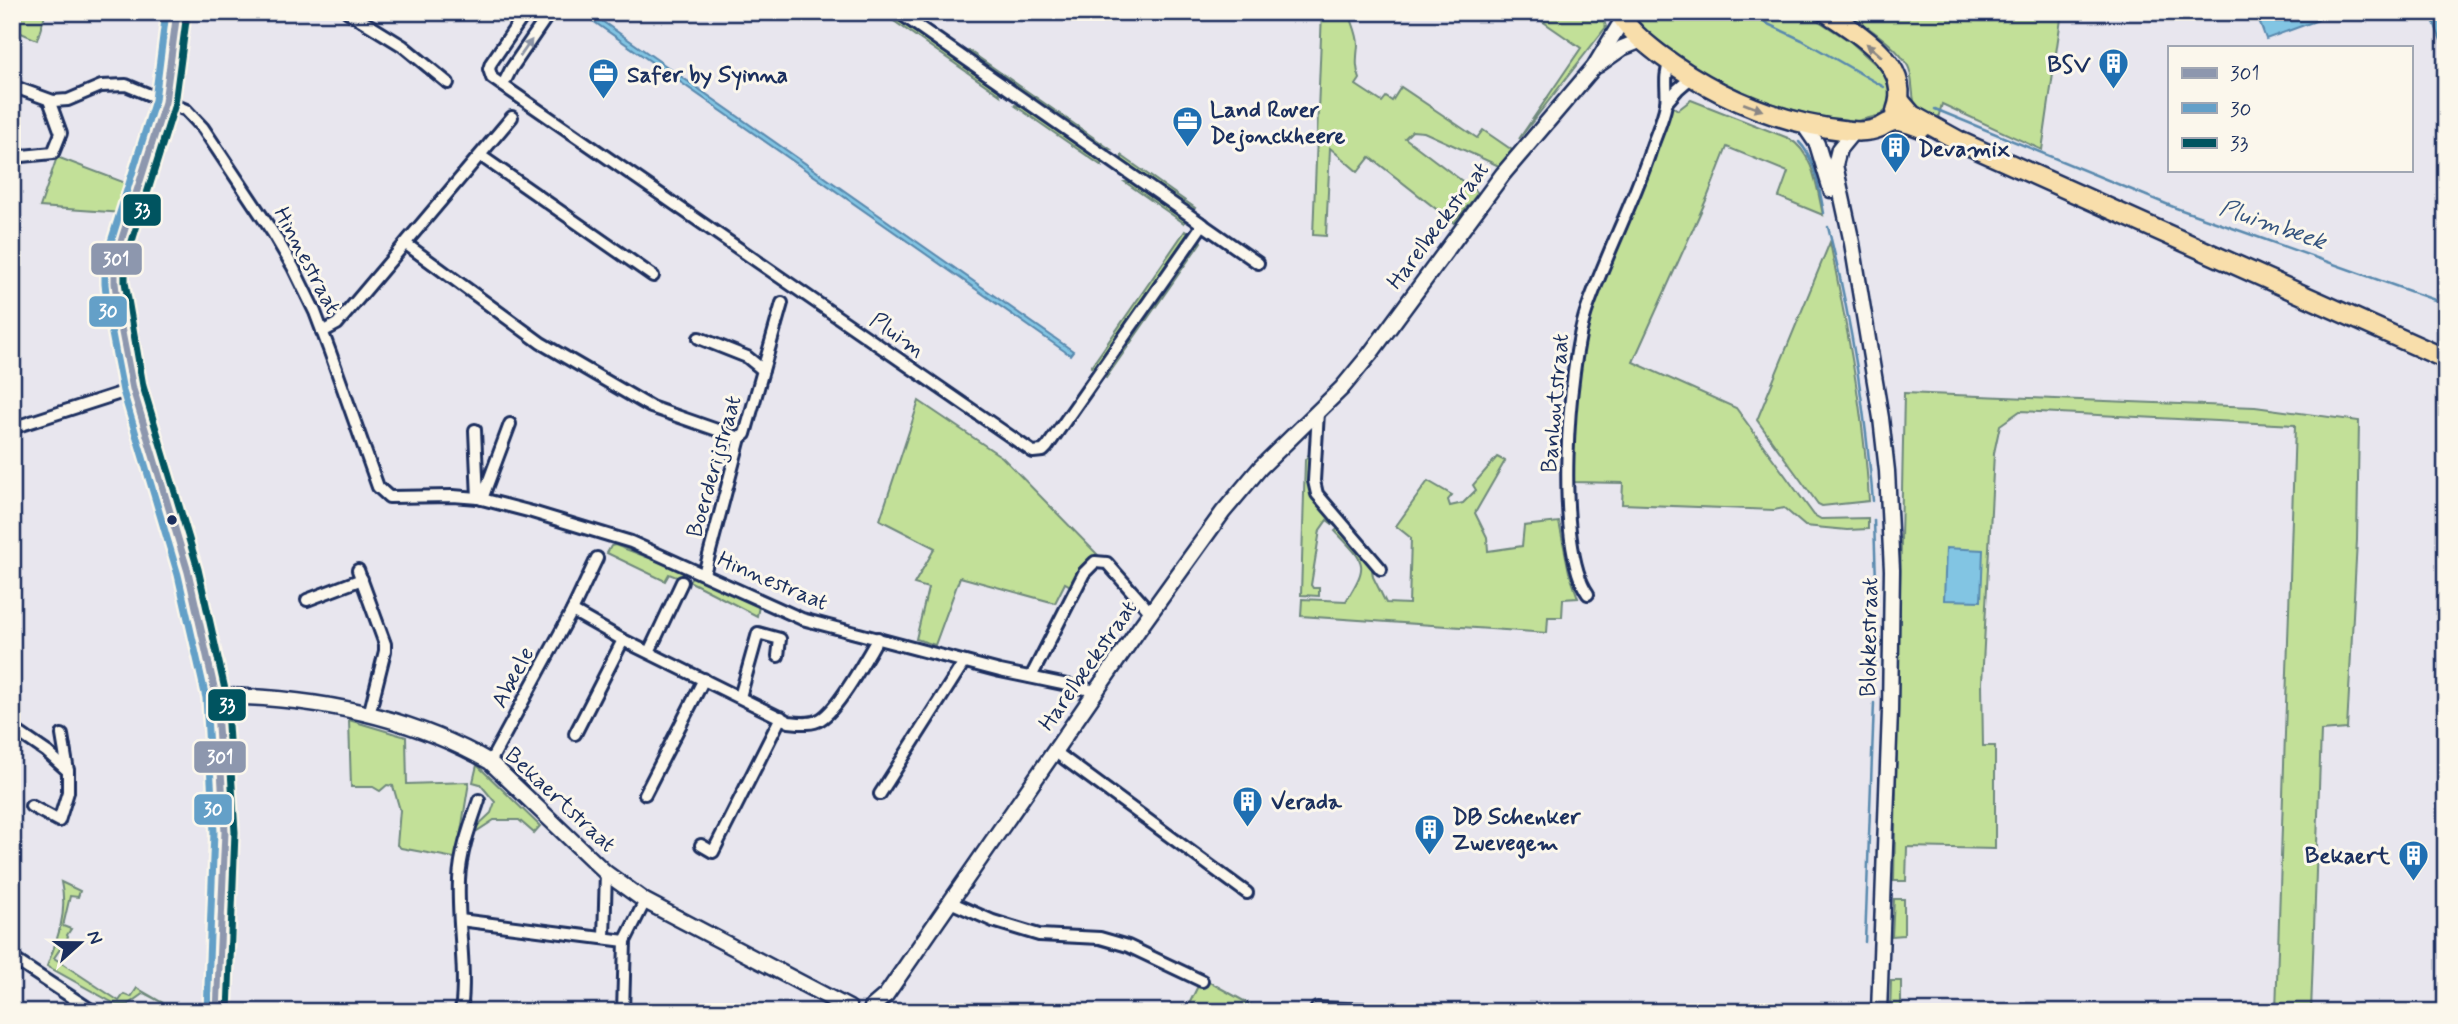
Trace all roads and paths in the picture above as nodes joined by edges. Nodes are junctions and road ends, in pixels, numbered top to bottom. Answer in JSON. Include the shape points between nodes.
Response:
{"nodes":[{"id":1,"x":177,"y":12,"type":"edge"},
{"id":2,"x":348,"y":12,"type":"edge"},
{"id":3,"x":526,"y":12,"type":"edge"},
{"id":4,"x":550,"y":12,"type":"edge"},
{"id":5,"x":898,"y":12,"type":"edge"},
{"id":6,"x":1826,"y":12,"type":"edge"},
{"id":7,"x":1621,"y":16,"type":"edge"},
{"id":8,"x":1845,"y":19,"type":"edge"},
{"id":9,"x":1642,"y":40,"type":"junction"},
{"id":10,"x":1670,"y":63,"type":"junction"},
{"id":11,"x":1594,"y":67,"type":"junction"},
{"id":12,"x":1692,"y":77,"type":"junction"},
{"id":13,"x":448,"y":83,"type":"dead end"},
{"id":14,"x":503,"y":85,"type":"junction"},
{"id":15,"x":12,"y":86,"type":"edge"},
{"id":16,"x":49,"y":100,"type":"junction"},
{"id":17,"x":1900,"y":101,"type":"junction"},
{"id":18,"x":165,"y":102,"type":"junction"},
{"id":19,"x":1666,"y":103,"type":"junction"},
{"id":20,"x":512,"y":117,"type":"dead end"},
{"id":21,"x":1888,"y":122,"type":"junction"},
{"id":22,"x":1806,"y":124,"type":"junction"},
{"id":23,"x":1853,"y":132,"type":"junction"},
{"id":24,"x":1961,"y":142,"type":"junction"},
{"id":25,"x":481,"y":156,"type":"junction"},
{"id":26,"x":12,"y":157,"type":"edge"},
{"id":27,"x":1203,"y":224,"type":"junction"},
{"id":28,"x":406,"y":244,"type":"junction"},
{"id":29,"x":1258,"y":263,"type":"dead end"},
{"id":30,"x":1854,"y":264,"type":"junction"},
{"id":31,"x":653,"y":276,"type":"dead end"},
{"id":32,"x":782,"y":303,"type":"dead end"},
{"id":33,"x":322,"y":332,"type":"junction"},
{"id":34,"x":699,"y":338,"type":"dead end"},
{"id":35,"x":2446,"y":359,"type":"edge"},
{"id":36,"x":763,"y":370,"type":"junction"},
{"id":37,"x":133,"y":389,"type":"junction"},
{"id":38,"x":1318,"y":412,"type":"junction"},
{"id":39,"x":510,"y":424,"type":"dead end"},
{"id":40,"x":12,"y":428,"type":"edge"},
{"id":41,"x":475,"y":430,"type":"dead end"},
{"id":42,"x":740,"y":438,"type":"junction"},
{"id":43,"x":480,"y":498,"type":"junction"},
{"id":44,"x":597,"y":558,"type":"dead end"},
{"id":45,"x":1381,"y":569,"type":"dead end"},
{"id":46,"x":704,"y":574,"type":"junction"},
{"id":47,"x":682,"y":582,"type":"dead end"},
{"id":48,"x":1588,"y":594,"type":"dead end"},
{"id":49,"x":307,"y":600,"type":"dead end"},
{"id":50,"x":572,"y":611,"type":"junction"},
{"id":51,"x":1152,"y":613,"type":"junction"},
{"id":52,"x":878,"y":638,"type":"junction"},
{"id":53,"x":623,"y":640,"type":"junction"},
{"id":54,"x":649,"y":652,"type":"junction"},
{"id":55,"x":778,"y":656,"type":"dead end"},
{"id":56,"x":964,"y":662,"type":"junction"},
{"id":57,"x":1031,"y":677,"type":"junction"},
{"id":58,"x":704,"y":679,"type":"junction"},
{"id":59,"x":1096,"y":691,"type":"junction"},
{"id":60,"x":216,"y":696,"type":"junction"},
{"id":61,"x":740,"y":697,"type":"junction"},
{"id":62,"x":369,"y":715,"type":"junction"},
{"id":63,"x":781,"y":718,"type":"junction"},
{"id":64,"x":12,"y":728,"type":"edge"},
{"id":65,"x":575,"y":734,"type":"dead end"},
{"id":66,"x":62,"y":735,"type":"dead end"},
{"id":67,"x":64,"y":748,"type":"junction"},
{"id":68,"x":1054,"y":751,"type":"junction"},
{"id":69,"x":47,"y":752,"type":"junction"},
{"id":70,"x":490,"y":762,"type":"junction"},
{"id":71,"x":68,"y":771,"type":"junction"},
{"id":72,"x":645,"y":794,"type":"dead end"},
{"id":73,"x":880,"y":794,"type":"dead end"},
{"id":74,"x":479,"y":800,"type":"dead end"},
{"id":75,"x":31,"y":806,"type":"dead end"},
{"id":76,"x":701,"y":845,"type":"dead end"},
{"id":77,"x":606,"y":873,"type":"junction"},
{"id":78,"x":1247,"y":893,"type":"dead end"},
{"id":79,"x":645,"y":901,"type":"junction"},
{"id":80,"x":950,"y":902,"type":"junction"},
{"id":81,"x":460,"y":920,"type":"junction"},
{"id":82,"x":604,"y":937,"type":"junction"},
{"id":83,"x":625,"y":941,"type":"junction"},
{"id":84,"x":12,"y":958,"type":"edge"},
{"id":85,"x":1202,"y":981,"type":"dead end"},
{"id":86,"x":1317,"y":1007,"type":"dead end"},
{"id":87,"x":873,"y":1009,"type":"edge"},
{"id":88,"x":848,"y":1010,"type":"edge"},
{"id":89,"x":94,"y":1012,"type":"edge"},
{"id":90,"x":217,"y":1012,"type":"edge"},
{"id":91,"x":461,"y":1012,"type":"edge"},
{"id":92,"x":623,"y":1012,"type":"edge"},
{"id":93,"x":1440,"y":1012,"type":"edge"},
{"id":94,"x":1879,"y":1012,"type":"edge"}],
"edges":[{"from":1,"to":18,"type":"main road"},
{"from":2,"to":13,"type":"street","via":[[403,46]]},
{"from":3,"to":14,"type":"street","via":[[489,69],[492,78]]},
{"from":14,"to":4,"type":"street","one_way":true},
{"from":5,"to":27,"type":"street"},
{"from":6,"to":8,"type":"main road"},
{"from":7,"to":9,"type":"main road"},
{"from":7,"to":11,"type":"street","name":"Harelbeekstraat"},
{"from":17,"to":8,"type":"main road","one_way":true,"via":[[1895,70]]},
{"from":9,"to":10,"type":"main road"},
{"from":9,"to":11,"type":"street","name":"Harelbeekstraat"},
{"from":10,"to":12,"type":"main road"},
{"from":10,"to":19,"type":"street","name":"Banhoutstraat"},
{"from":11,"to":38,"type":"street","name":"Harelbeekstraat","via":[[1503,174],[1370,354]]},
{"from":12,"to":19,"type":"street","name":"Banhoutstraat"},
{"from":12,"to":22,"type":"main road","one_way":true,"via":[[1747,106]]},
{"from":14,"to":27,"type":"street","name":"Pluim","via":[[1033,452],[1046,447]]},
{"from":15,"to":16,"type":"street"},
{"from":16,"to":18,"type":"street","name":"Hinnestraat","via":[[68,100],[111,84],[126,85]]},
{"from":16,"to":26,"type":"street","via":[[61,133],[53,153]]},
{"from":17,"to":21,"type":"main road"},
{"from":17,"to":24,"type":"main road","via":[[1912,115]]},
{"from":18,"to":33,"type":"street","name":"Hinnestraat","via":[[186,110],[222,154],[293,267]]},
{"from":18,"to":37,"type":"main road","via":[[115,264],[116,299]]},
{"from":19,"to":48,"type":"street","name":"Banhoutstraat","via":[[1577,347],[1568,517],[1578,573]]},
{"from":20,"to":25,"type":"street"},
{"from":21,"to":23,"type":"main road"},
{"from":21,"to":24,"type":"main road","via":[[1908,123]]},
{"from":22,"to":23,"type":"main road"},
{"from":22,"to":30,"type":"street","name":"Blokkestraat","via":[[1820,152]]},
{"from":23,"to":30,"type":"street","name":"Blokkestraat","via":[[1839,149],[1835,165]]},
{"from":24,"to":35,"type":"main road"},
{"from":25,"to":28,"type":"street"},
{"from":25,"to":31,"type":"street"},
{"from":27,"to":29,"type":"street"},
{"from":28,"to":33,"type":"street","via":[[337,324]]},
{"from":28,"to":42,"type":"street","via":[[541,343],[651,407]]},
{"from":30,"to":94,"type":"street","name":"Blokkestraat","via":[[1881,418],[1891,558]]},
{"from":32,"to":36,"type":"street","name":"Boerderijstraat"},
{"from":33,"to":43,"type":"street","name":"Hinnestraat","via":[[384,495]]},
{"from":34,"to":36,"type":"street","name":"Boerderijstraat","via":[[747,357]]},
{"from":36,"to":42,"type":"street","name":"Boerderijstraat"},
{"from":37,"to":40,"type":"street"},
{"from":37,"to":60,"type":"main road","via":[[181,545]]},
{"from":38,"to":45,"type":"street","via":[[1317,494]]},
{"from":38,"to":51,"type":"street","name":"Harelbeekstraat","via":[[1223,512]]},
{"from":39,"to":43,"type":"street"},
{"from":41,"to":43,"type":"street"},
{"from":42,"to":46,"type":"street","name":"Boerderijstraat"},
{"from":43,"to":46,"type":"street","name":"Hinnestraat","via":[[631,542]]},
{"from":44,"to":50,"type":"street","name":"Abeele"},
{"from":46,"to":52,"type":"street","name":"Hinnestraat","via":[[802,619]]},
{"from":47,"to":54,"type":"street"},
{"from":49,"to":62,"type":"street","via":[[360,574],[385,644]]},
{"from":50,"to":53,"type":"street"},
{"from":50,"to":70,"type":"street","name":"Abeele"},
{"from":51,"to":57,"type":"street","via":[[1107,563],[1095,562],[1084,573]]},
{"from":51,"to":59,"type":"street","name":"Harelbeekstraat"},
{"from":52,"to":56,"type":"street","name":"Hinnestraat"},
{"from":52,"to":63,"type":"street","via":[[821,720],[803,724]]},
{"from":53,"to":54,"type":"street"},
{"from":53,"to":65,"type":"street"},
{"from":54,"to":58,"type":"street"},
{"from":55,"to":61,"type":"street","via":[[780,639],[758,633]]},
{"from":56,"to":57,"type":"street","name":"Hinnestraat"},
{"from":56,"to":73,"type":"street"},
{"from":57,"to":59,"type":"street","name":"Hinnestraat"},
{"from":58,"to":61,"type":"street"},
{"from":58,"to":72,"type":"street"},
{"from":59,"to":68,"type":"street","name":"Harelbeekstraat"},
{"from":60,"to":62,"type":"street","name":"Bekaertstraat","via":[[300,702]]},
{"from":60,"to":90,"type":"main road","via":[[225,832]]},
{"from":61,"to":63,"type":"street"},
{"from":62,"to":70,"type":"street","name":"Bekaertstraat","via":[[436,737]]},
{"from":63,"to":76,"type":"street","via":[[713,852]]},
{"from":64,"to":69,"type":"street"},
{"from":66,"to":67,"type":"street"},
{"from":67,"to":69,"type":"street"},
{"from":67,"to":71,"type":"street"},
{"from":68,"to":78,"type":"street","name":"Harelbeekstraat"},
{"from":68,"to":80,"type":"street","name":"Harelbeekstraat"},
{"from":69,"to":71,"type":"street"},
{"from":70,"to":77,"type":"street","name":"Bekaertstraat"},
{"from":71,"to":75,"type":"street","via":[[64,824]]},
{"from":74,"to":81,"type":"street","via":[[467,831],[459,878]]},
{"from":77,"to":79,"type":"street","name":"Bekaertstraat"},
{"from":77,"to":82,"type":"street"},
{"from":79,"to":83,"type":"street"},
{"from":79,"to":88,"type":"street","name":"Bekaertstraat"},
{"from":80,"to":85,"type":"street","via":[[1040,935],[1100,938],[1128,946]]},
{"from":80,"to":87,"type":"street","name":"Harelbeekstraat"},
{"from":81,"to":82,"type":"street"},
{"from":81,"to":91,"type":"street"},
{"from":82,"to":83,"type":"street"},
{"from":83,"to":92,"type":"street"},
{"from":84,"to":89,"type":"street"},
{"from":86,"to":93,"type":"street"},
{"from":87,"to":88,"type":"street","via":[[860,1002]]}]}
